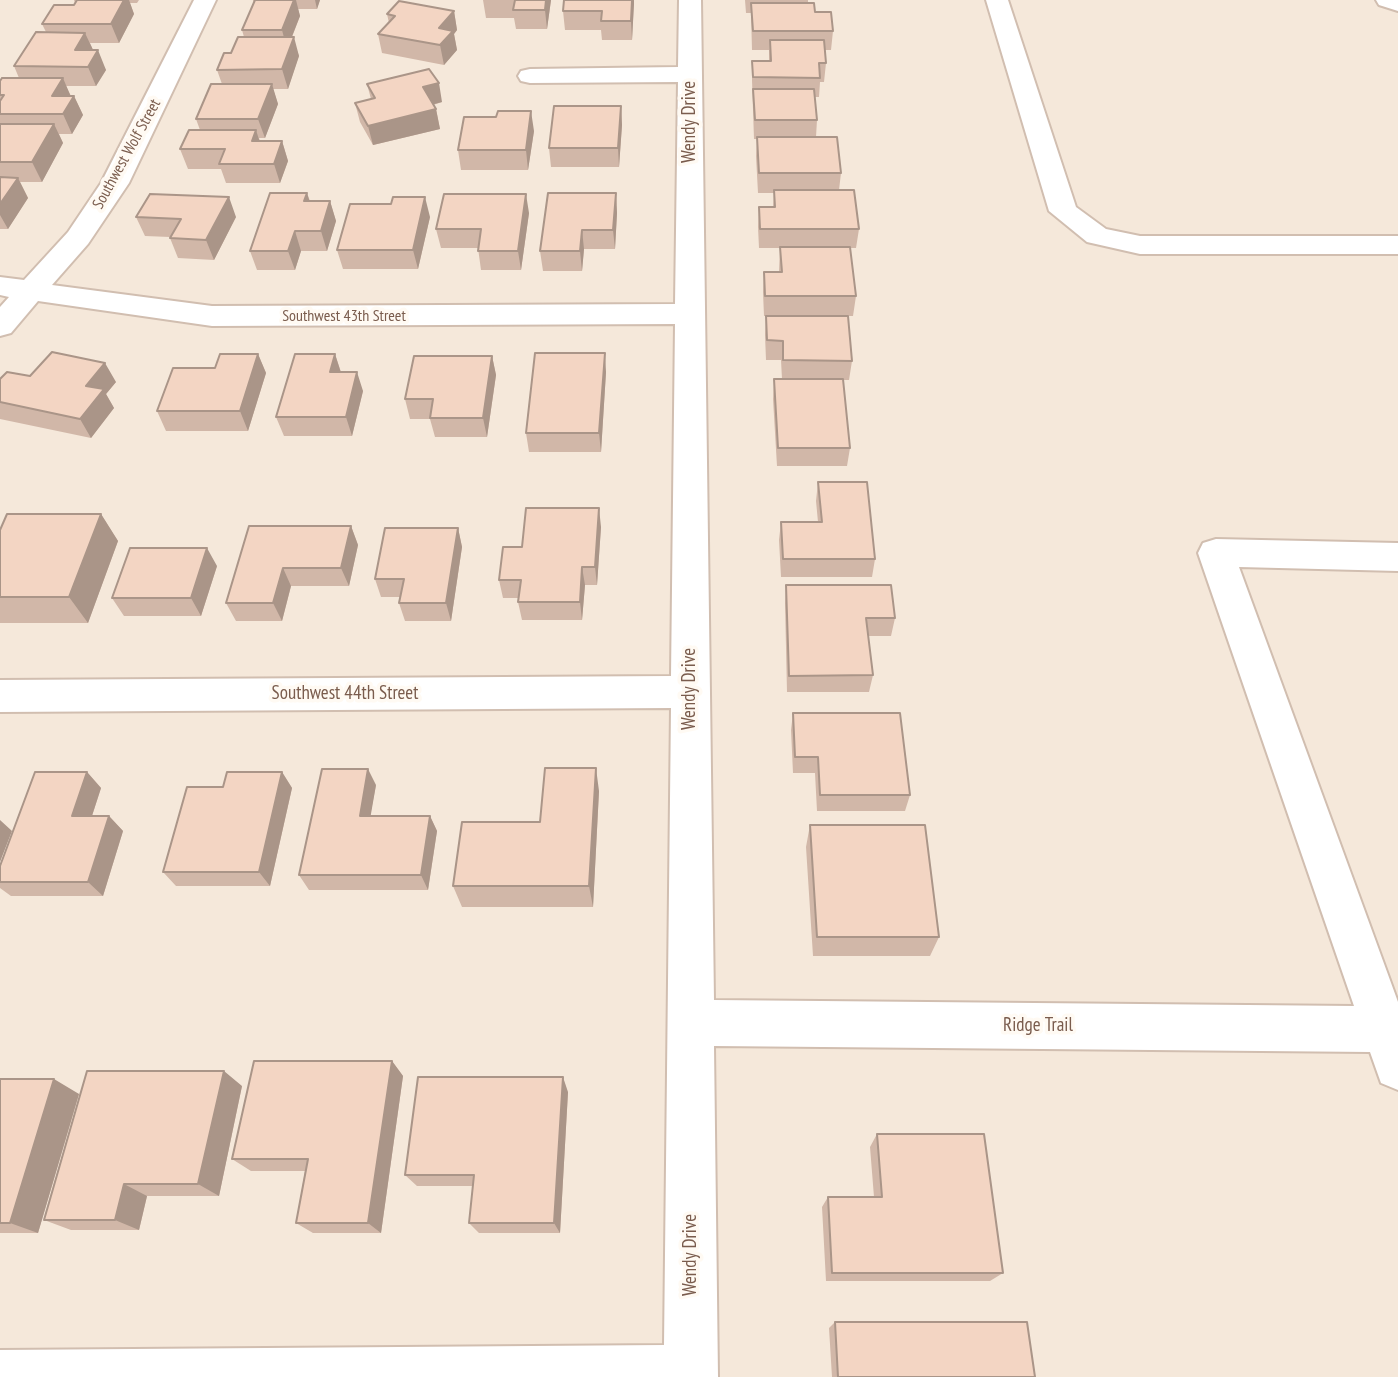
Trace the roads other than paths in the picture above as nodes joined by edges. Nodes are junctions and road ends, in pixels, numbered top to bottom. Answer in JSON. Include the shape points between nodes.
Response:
{"nodes":[{"id":1,"x":205,"y":0,"type":"edge"},
{"id":2,"x":690,"y":0,"type":"edge"},
{"id":3,"x":997,"y":0,"type":"edge"},
{"id":4,"x":1387,"y":0,"type":"edge"},
{"id":5,"x":1398,"y":4,"type":"edge"},
{"id":6,"x":690,"y":75,"type":"junction"},
{"id":7,"x":530,"y":76,"type":"dead end"},
{"id":8,"x":1398,"y":245,"type":"edge"},
{"id":9,"x":0,"y":286,"type":"edge"},
{"id":10,"x":33,"y":292,"type":"junction"},
{"id":11,"x":690,"y":314,"type":"junction"},
{"id":12,"x":0,"y":327,"type":"edge"},
{"id":13,"x":1398,"y":556,"type":"edge"},
{"id":14,"x":691,"y":692,"type":"junction"},
{"id":15,"x":0,"y":696,"type":"edge"},
{"id":16,"x":691,"y":1023,"type":"junction"},
{"id":17,"x":1391,"y":1047,"type":"edge"},
{"id":18,"x":691,"y":1374,"type":"edge"},
{"id":19,"x":0,"y":1377,"type":"edge"}],
"edges":[{"from":1,"to":10,"type":"street","name":"Southwest Wolf Street","via":[[115,183]]},
{"from":2,"to":6,"type":"street","name":"Wendy Drive"},
{"from":3,"to":8,"type":"street","via":[[1063,211],[1097,236],[1140,245]]},
{"from":4,"to":5,"type":"street"},
{"from":6,"to":7,"type":"street"},
{"from":6,"to":11,"type":"street","name":"Wendy Drive"},
{"from":9,"to":10,"type":"street","name":"Southwest 43th Street"},
{"from":10,"to":11,"type":"street","name":"Southwest 43th Street","via":[[212,316]]},
{"from":10,"to":12,"type":"street","name":"Southwest Wolf Street"},
{"from":11,"to":14,"type":"street","name":"Wendy Drive"},
{"from":13,"to":17,"type":"street","via":[[1216,553]]},
{"from":14,"to":15,"type":"street","name":"Southwest 44th Street"},
{"from":14,"to":16,"type":"street","name":"Wendy Drive"},
{"from":16,"to":17,"type":"street","name":"Ridge Trail"},
{"from":16,"to":18,"type":"street","name":"Wendy Drive"},
{"from":18,"to":19,"type":"street"}]}
